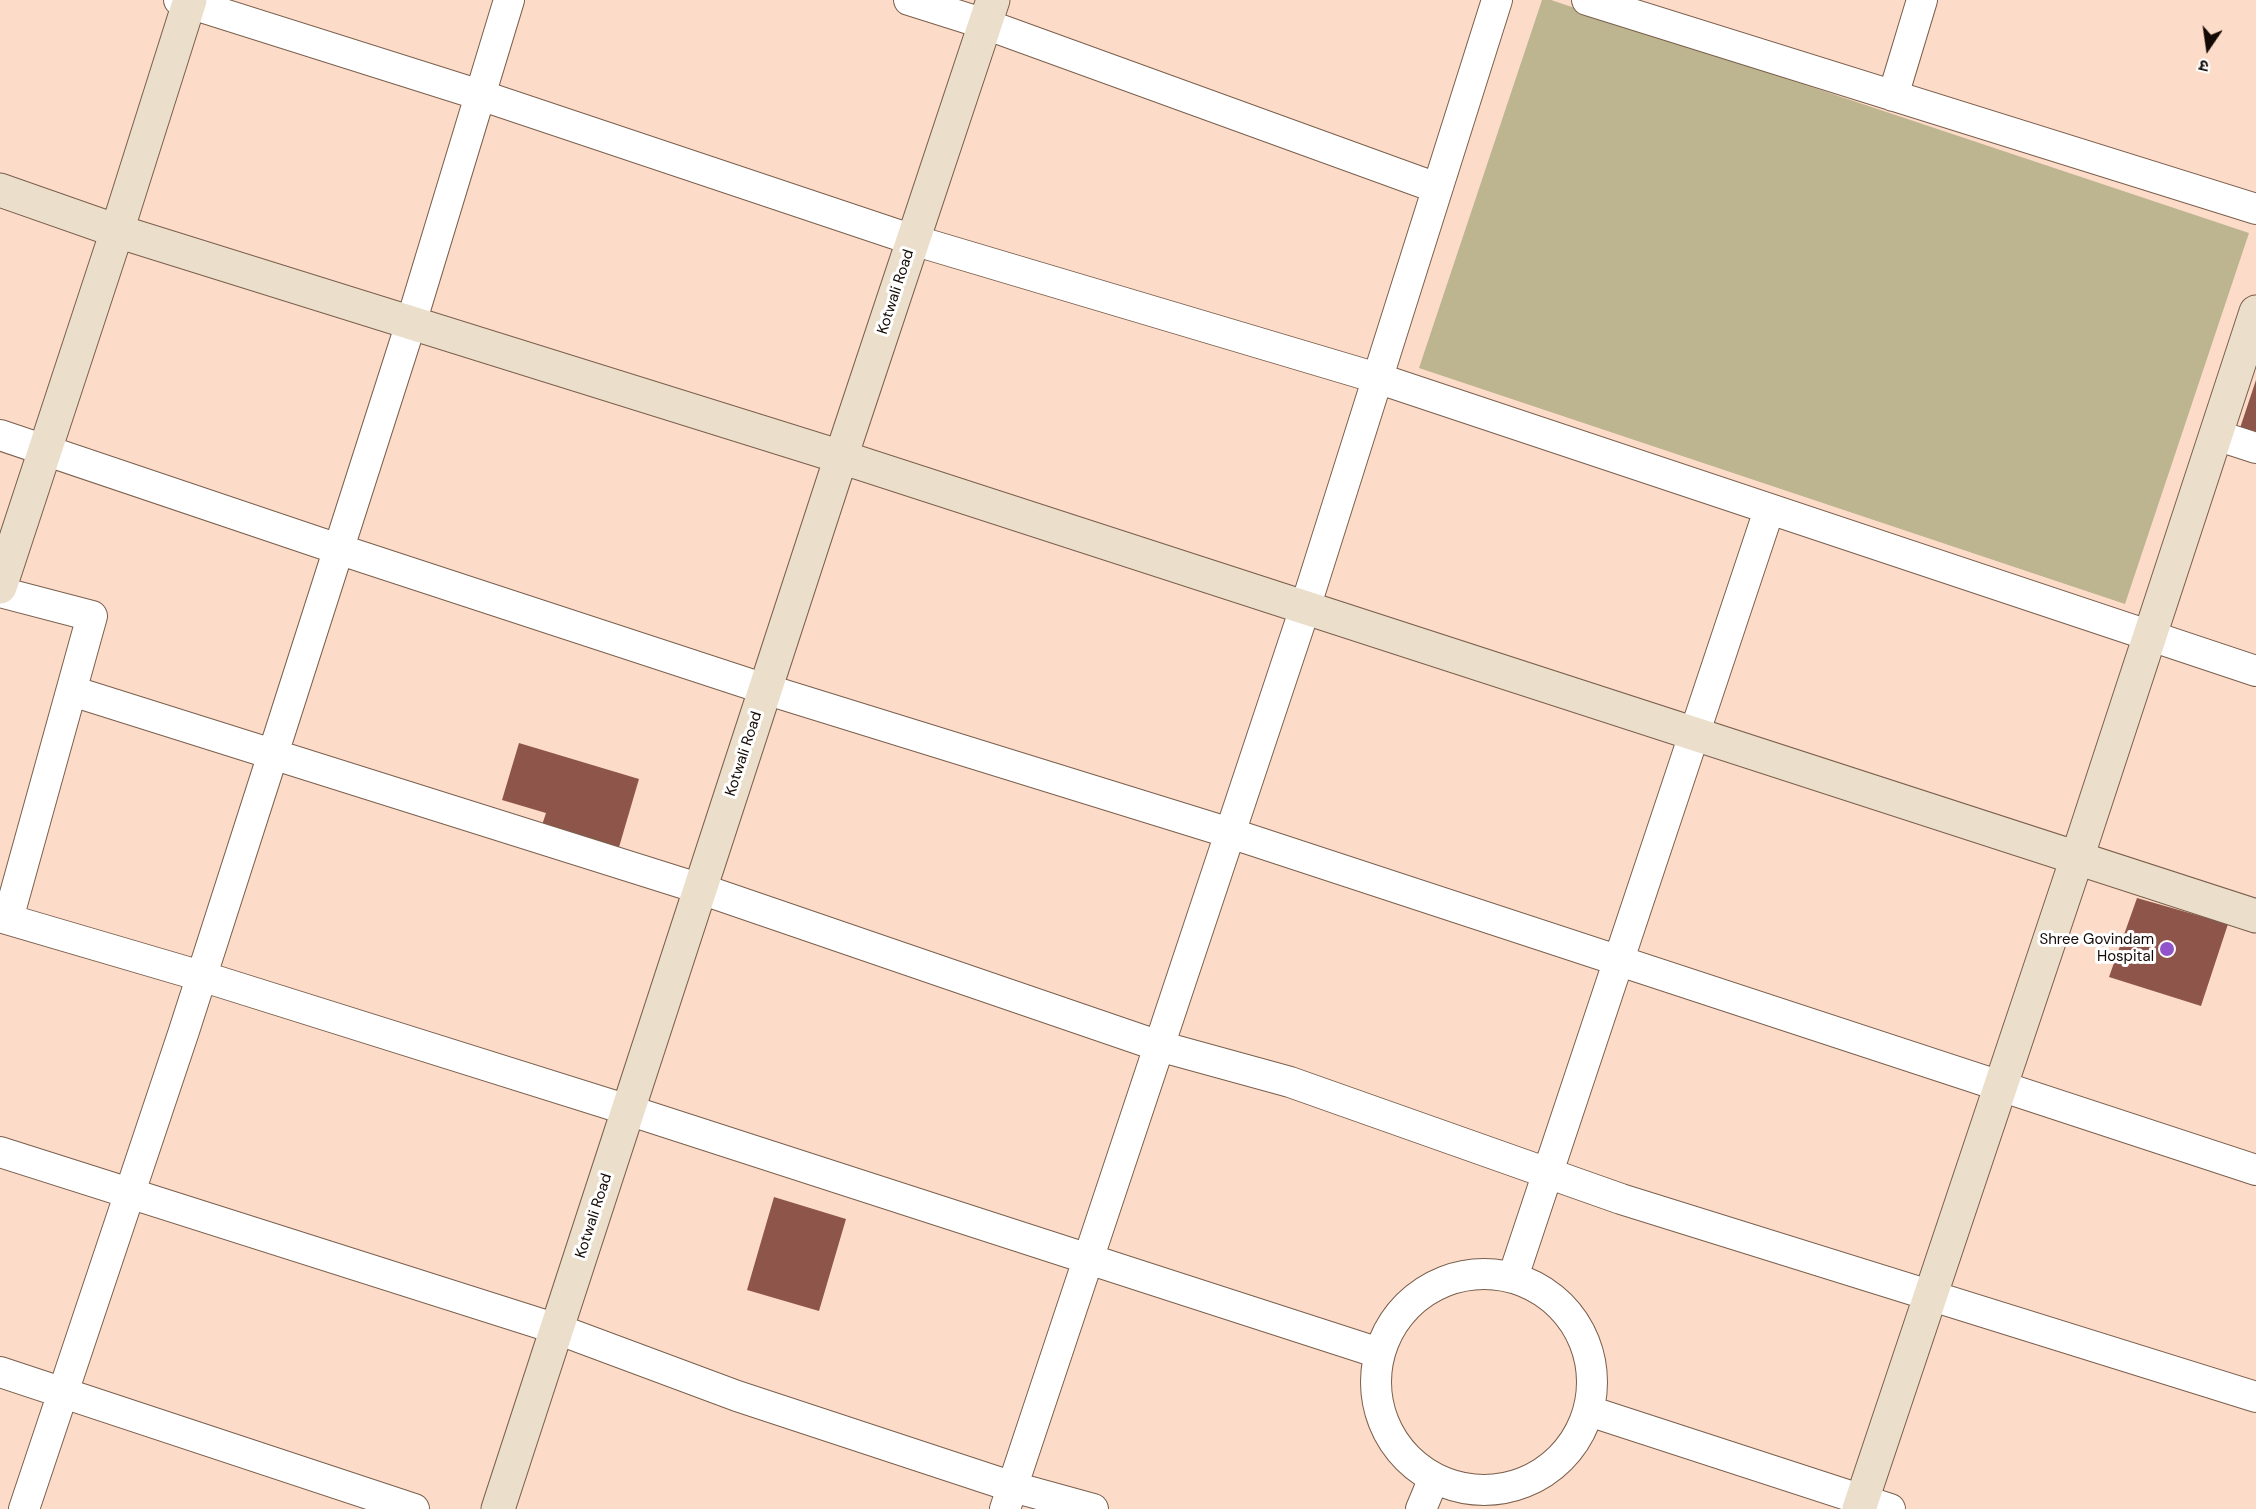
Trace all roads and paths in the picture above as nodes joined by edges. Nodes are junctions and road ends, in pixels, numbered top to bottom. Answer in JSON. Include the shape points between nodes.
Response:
{"nodes":[{"id":1,"x":508,"y":0,"type":"edge"},
{"id":2,"x":909,"y":0,"type":"edge"},
{"id":3,"x":1497,"y":0,"type":"edge"},
{"id":4,"x":1587,"y":0,"type":"edge"},
{"id":5,"x":1922,"y":0,"type":"edge"},
{"id":6,"x":186,"y":1,"type":"edge"},
{"id":7,"x":989,"y":12,"type":"edge"},
{"id":8,"x":480,"y":95,"type":"junction"},
{"id":9,"x":1893,"y":96,"type":"junction"},
{"id":10,"x":1437,"y":188,"type":"junction"},
{"id":11,"x":0,"y":190,"type":"edge"},
{"id":12,"x":2256,"y":209,"type":"edge"},
{"id":13,"x":117,"y":231,"type":"junction"},
{"id":14,"x":913,"y":240,"type":"junction"},
{"id":15,"x":2256,"y":312,"type":"edge"},
{"id":16,"x":411,"y":323,"type":"junction"},
{"id":17,"x":1377,"y":378,"type":"junction"},
{"id":18,"x":0,"y":435,"type":"edge"},
{"id":19,"x":2216,"y":435,"type":"junction"},
{"id":20,"x":2256,"y":448,"type":"edge"},
{"id":21,"x":45,"y":451,"type":"junction"},
{"id":22,"x":841,"y":457,"type":"junction"},
{"id":23,"x":1769,"y":510,"type":"junction"},
{"id":24,"x":338,"y":549,"type":"junction"},
{"id":25,"x":0,"y":587,"type":"edge"},
{"id":26,"x":0,"y":592,"type":"edge"},
{"id":27,"x":1305,"y":608,"type":"junction"},
{"id":28,"x":2149,"y":636,"type":"junction"},
{"id":29,"x":84,"y":647,"type":"junction"},
{"id":30,"x":2256,"y":671,"type":"edge"},
{"id":31,"x":765,"y":689,"type":"junction"},
{"id":32,"x":72,"y":691,"type":"junction"},
{"id":33,"x":117,"y":704,"type":"junction"},
{"id":34,"x":1695,"y":735,"type":"junction"},
{"id":35,"x":273,"y":754,"type":"junction"},
{"id":36,"x":1230,"y":833,"type":"junction"},
{"id":37,"x":2077,"y":858,"type":"junction"},
{"id":38,"x":701,"y":889,"type":"junction"},
{"id":39,"x":2256,"y":916,"type":"edge"},
{"id":40,"x":4,"y":918,"type":"edge"},
{"id":41,"x":1620,"y":960,"type":"junction"},
{"id":42,"x":201,"y":976,"type":"junction"},
{"id":43,"x":1159,"y":1046,"type":"junction"},
{"id":44,"x":2001,"y":1086,"type":"junction"},
{"id":45,"x":628,"y":1110,"type":"junction"},
{"id":46,"x":0,"y":1152,"type":"edge"},
{"id":47,"x":2256,"y":1170,"type":"edge"},
{"id":48,"x":1548,"y":1174,"type":"junction"},
{"id":49,"x":129,"y":1195,"type":"junction"},
{"id":50,"x":1088,"y":1259,"type":"junction"},
{"id":51,"x":1513,"y":1277,"type":"junction"},
{"id":52,"x":1930,"y":1295,"type":"junction"},
{"id":53,"x":557,"y":1329,"type":"junction"},
{"id":54,"x":1378,"y":1353,"type":"junction"},
{"id":55,"x":0,"y":1372,"type":"edge"},
{"id":56,"x":63,"y":1391,"type":"junction"},
{"id":57,"x":2256,"y":1397,"type":"edge"},
{"id":58,"x":1589,"y":1411,"type":"junction"},
{"id":59,"x":1434,"y":1478,"type":"junction"},
{"id":60,"x":1009,"y":1498,"type":"edge"},
{"id":61,"x":1870,"y":1506,"type":"edge"},
{"id":62,"x":24,"y":1509,"type":"edge"},
{"id":63,"x":414,"y":1509,"type":"edge"},
{"id":64,"x":498,"y":1509,"type":"edge"},
{"id":65,"x":1093,"y":1509,"type":"edge"},
{"id":66,"x":1421,"y":1509,"type":"edge"}],
"edges":[{"from":1,"to":8,"type":"street"},
{"from":2,"to":7,"type":"street"},
{"from":3,"to":10,"type":"street"},
{"from":4,"to":9,"type":"street"},
{"from":5,"to":9,"type":"street"},
{"from":6,"to":8,"type":"street"},
{"from":6,"to":13,"type":"street"},
{"from":7,"to":10,"type":"street"},
{"from":7,"to":14,"type":"street","name":"Kotwali Road"},
{"from":8,"to":14,"type":"street"},
{"from":8,"to":16,"type":"street"},
{"from":9,"to":12,"type":"street"},
{"from":10,"to":17,"type":"street"},
{"from":11,"to":13,"type":"street"},
{"from":13,"to":16,"type":"street"},
{"from":13,"to":21,"type":"street"},
{"from":14,"to":17,"type":"street"},
{"from":14,"to":22,"type":"street","name":"Kotwali Road"},
{"from":15,"to":19,"type":"street"},
{"from":16,"to":22,"type":"street"},
{"from":16,"to":24,"type":"street"},
{"from":17,"to":23,"type":"street"},
{"from":17,"to":27,"type":"street"},
{"from":18,"to":21,"type":"street"},
{"from":19,"to":20,"type":"street"},
{"from":19,"to":28,"type":"street"},
{"from":21,"to":24,"type":"street"},
{"from":21,"to":25,"type":"street"},
{"from":22,"to":27,"type":"street"},
{"from":22,"to":31,"type":"street","name":"Kotwali Road"},
{"from":23,"to":28,"type":"street"},
{"from":23,"to":34,"type":"street"},
{"from":24,"to":31,"type":"street"},
{"from":24,"to":35,"type":"street"},
{"from":26,"to":29,"type":"street","via":[[92,616]]},
{"from":27,"to":34,"type":"street"},
{"from":27,"to":36,"type":"street"},
{"from":28,"to":30,"type":"street"},
{"from":28,"to":37,"type":"street"},
{"from":29,"to":32,"type":"street"},
{"from":29,"to":33,"type":"street"},
{"from":31,"to":36,"type":"street"},
{"from":31,"to":38,"type":"street","name":"Kotwali Road"},
{"from":32,"to":33,"type":"street"},
{"from":32,"to":40,"type":"street"},
{"from":33,"to":35,"type":"street"},
{"from":34,"to":37,"type":"street"},
{"from":34,"to":41,"type":"street"},
{"from":35,"to":38,"type":"street"},
{"from":35,"to":42,"type":"street"},
{"from":36,"to":41,"type":"street"},
{"from":36,"to":43,"type":"street"},
{"from":37,"to":39,"type":"street"},
{"from":37,"to":44,"type":"street"},
{"from":38,"to":43,"type":"street"},
{"from":38,"to":45,"type":"street","name":"Kotwali Road"},
{"from":40,"to":42,"type":"street"},
{"from":41,"to":44,"type":"street"},
{"from":41,"to":48,"type":"street"},
{"from":42,"to":45,"type":"street"},
{"from":42,"to":49,"type":"street"},
{"from":43,"to":48,"type":"street","via":[[1290,1082]]},
{"from":43,"to":50,"type":"street"},
{"from":44,"to":47,"type":"street"},
{"from":44,"to":52,"type":"street"},
{"from":45,"to":50,"type":"street"},
{"from":45,"to":53,"type":"street","name":"Kotwali Road"},
{"from":46,"to":49,"type":"street"},
{"from":48,"to":51,"type":"street"},
{"from":48,"to":52,"type":"street"},
{"from":49,"to":53,"type":"street"},
{"from":49,"to":56,"type":"street"},
{"from":50,"to":54,"type":"street"},
{"from":50,"to":60,"type":"street"},
{"from":51,"to":54,"type":"street","via":[[1479,1273],[1435,1285],[1416,1296],[1393,1322]]},
{"from":51,"to":58,"type":"street","via":[[1544,1291],[1570,1314],[1586,1344],[1593,1378]]},
{"from":52,"to":57,"type":"street"},
{"from":52,"to":61,"type":"street"},
{"from":53,"to":60,"type":"street"},
{"from":53,"to":64,"type":"street","name":"Kotwali Road"},
{"from":54,"to":59,"type":"street","via":[[1375,1390],[1384,1425],[1404,1456]]},
{"from":55,"to":56,"type":"street"},
{"from":56,"to":62,"type":"street"},
{"from":56,"to":63,"type":"street"},
{"from":58,"to":59,"type":"street","via":[[1576,1441],[1555,1465],[1527,1482],[1496,1490],[1464,1489]]},
{"from":58,"to":61,"type":"street"},
{"from":59,"to":66,"type":"street"},
{"from":60,"to":65,"type":"street"}]}
